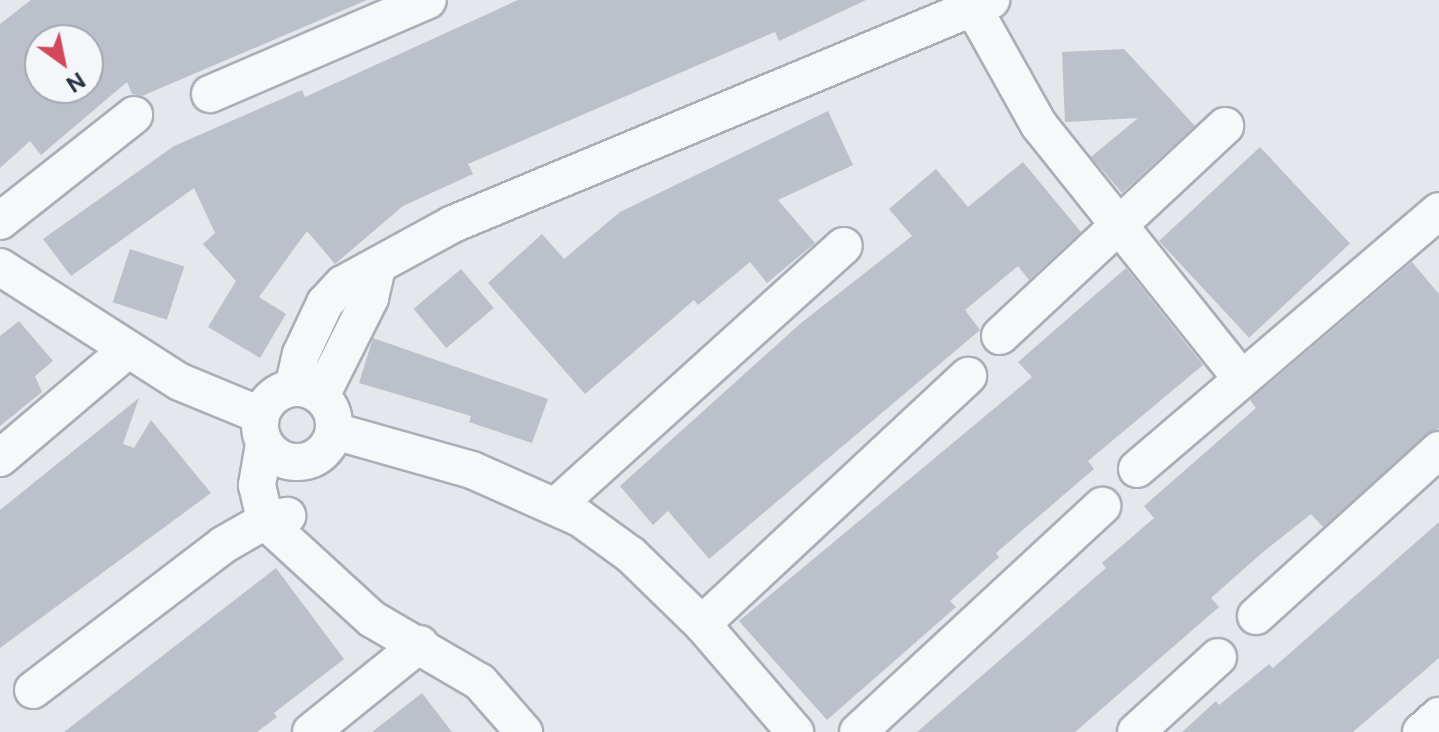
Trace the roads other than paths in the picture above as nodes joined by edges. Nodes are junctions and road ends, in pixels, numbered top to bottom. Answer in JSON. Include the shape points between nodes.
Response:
{"nodes":[{"id":1,"x":428,"y":0,"type":"edge"},
{"id":2,"x":977,"y":3,"type":"edge"},
{"id":3,"x":358,"y":13,"type":"edge"},
{"id":4,"x":210,"y":94,"type":"dead end"},
{"id":5,"x":134,"y":115,"type":"dead end"},
{"id":6,"x":1225,"y":126,"type":"dead end"},
{"id":7,"x":1439,"y":211,"type":"edge"},
{"id":8,"x":0,"y":221,"type":"edge"},
{"id":9,"x":1118,"y":231,"type":"junction"},
{"id":10,"x":844,"y":246,"type":"dead end"},
{"id":11,"x":0,"y":267,"type":"edge"},
{"id":12,"x":1000,"y":336,"type":"dead end"},
{"id":13,"x":126,"y":351,"type":"junction"},
{"id":14,"x":968,"y":376,"type":"dead end"},
{"id":15,"x":1242,"y":379,"type":"junction"},
{"id":16,"x":307,"y":392,"type":"junction"},
{"id":17,"x":334,"y":431,"type":"junction"},
{"id":18,"x":272,"y":441,"type":"junction"},
{"id":19,"x":1439,"y":450,"type":"edge"},
{"id":20,"x":0,"y":458,"type":"edge"},
{"id":21,"x":1137,"y":469,"type":"dead end"},
{"id":22,"x":558,"y":504,"type":"junction"},
{"id":23,"x":1102,"y":506,"type":"dead end"},
{"id":24,"x":282,"y":528,"type":"junction"},
{"id":25,"x":1256,"y":616,"type":"dead end"},
{"id":26,"x":702,"y":624,"type":"junction"},
{"id":27,"x":420,"y":644,"type":"junction"},
{"id":28,"x":1218,"y":657,"type":"dead end"},
{"id":29,"x":33,"y":690,"type":"dead end"},
{"id":30,"x":1439,"y":716,"type":"edge"},
{"id":31,"x":311,"y":732,"type":"edge"},
{"id":32,"x":524,"y":732,"type":"edge"},
{"id":33,"x":795,"y":732,"type":"edge"},
{"id":34,"x":858,"y":732,"type":"edge"},
{"id":35,"x":1136,"y":732,"type":"edge"},
{"id":36,"x":1421,"y":732,"type":"edge"}],
"edges":[{"from":1,"to":3,"type":"street"},
{"from":2,"to":9,"type":"street","via":[[1039,125]]},
{"from":2,"to":16,"type":"street","via":[[453,224],[343,284],[325,303],[301,354]]},
{"from":3,"to":4,"type":"street"},
{"from":5,"to":8,"type":"street"},
{"from":6,"to":9,"type":"street"},
{"from":7,"to":15,"type":"street"},
{"from":9,"to":12,"type":"street"},
{"from":9,"to":15,"type":"street"},
{"from":10,"to":22,"type":"street"},
{"from":11,"to":13,"type":"street"},
{"from":13,"to":18,"type":"street"},
{"from":13,"to":20,"type":"street"},
{"from":14,"to":26,"type":"street"},
{"from":15,"to":21,"type":"street"},
{"from":16,"to":17,"type":"street"},
{"from":16,"to":18,"type":"street","via":[[267,401]]},
{"from":17,"to":18,"type":"street","via":[[320,455]]},
{"from":17,"to":22,"type":"street","via":[[472,470]]},
{"from":18,"to":24,"type":"street"},
{"from":19,"to":25,"type":"street"},
{"from":22,"to":26,"type":"street","via":[[631,555]]},
{"from":23,"to":34,"type":"street"},
{"from":24,"to":27,"type":"street","via":[[372,619]]},
{"from":24,"to":29,"type":"street","via":[[223,545]]},
{"from":26,"to":33,"type":"street"},
{"from":27,"to":31,"type":"street"},
{"from":27,"to":32,"type":"street","via":[[480,682]]},
{"from":28,"to":35,"type":"street"},
{"from":30,"to":36,"type":"street"}]}
